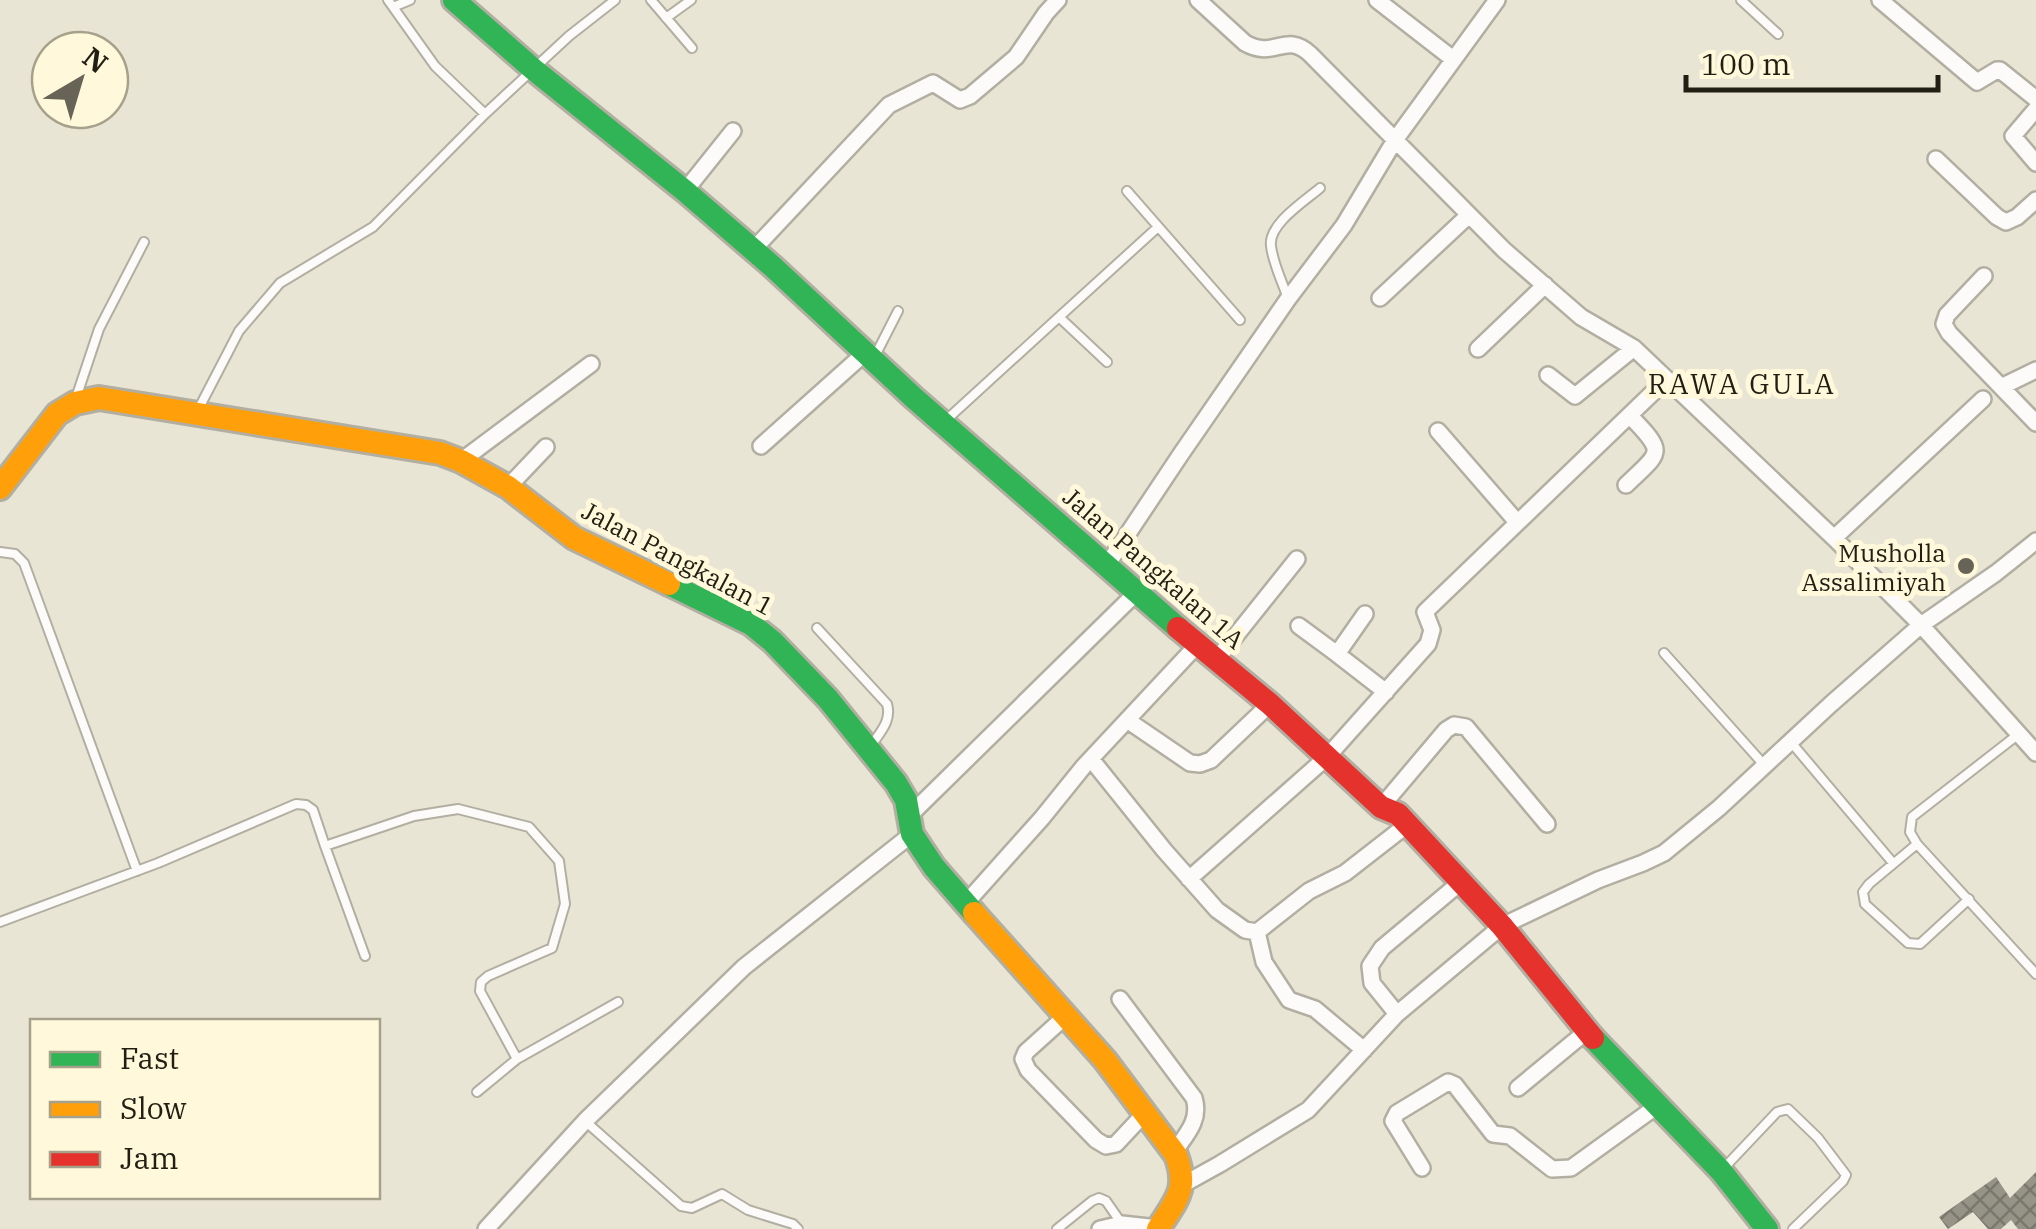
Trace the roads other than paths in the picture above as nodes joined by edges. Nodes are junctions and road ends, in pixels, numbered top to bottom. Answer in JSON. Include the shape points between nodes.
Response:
{"nodes":[{"id":1,"x":410,"y":0,"type":"edge"},
{"id":2,"x":454,"y":0,"type":"edge"},
{"id":3,"x":615,"y":0,"type":"edge"},
{"id":4,"x":651,"y":0,"type":"edge"},
{"id":5,"x":691,"y":0,"type":"edge"},
{"id":6,"x":1058,"y":0,"type":"edge"},
{"id":7,"x":1198,"y":0,"type":"edge"},
{"id":8,"x":1378,"y":0,"type":"edge"},
{"id":9,"x":1497,"y":0,"type":"edge"},
{"id":10,"x":1741,"y":0,"type":"edge"},
{"id":11,"x":1880,"y":0,"type":"edge"},
{"id":12,"x":390,"y":4,"type":"edge"},
{"id":13,"x":666,"y":18,"type":"junction"},
{"id":14,"x":1778,"y":34,"type":"dead end"},
{"id":15,"x":692,"y":48,"type":"dead end"},
{"id":16,"x":1453,"y":59,"type":"junction"},
{"id":17,"x":533,"y":69,"type":"junction"},
{"id":18,"x":2036,"y":99,"type":"edge"},
{"id":19,"x":2036,"y":109,"type":"edge"},
{"id":20,"x":485,"y":114,"type":"junction"},
{"id":21,"x":733,"y":131,"type":"dead end"},
{"id":22,"x":1395,"y":140,"type":"junction"},
{"id":23,"x":1936,"y":159,"type":"dead end"},
{"id":24,"x":2036,"y":164,"type":"edge"},
{"id":25,"x":1320,"y":188,"type":"dead end"},
{"id":26,"x":685,"y":191,"type":"junction"},
{"id":27,"x":1126,"y":191,"type":"dead end"},
{"id":28,"x":2036,"y":200,"type":"edge"},
{"id":29,"x":1469,"y":215,"type":"junction"},
{"id":30,"x":1158,"y":227,"type":"junction"},
{"id":31,"x":144,"y":242,"type":"dead end"},
{"id":32,"x":753,"y":250,"type":"junction"},
{"id":33,"x":1984,"y":276,"type":"dead end"},
{"id":34,"x":1545,"y":285,"type":"junction"},
{"id":35,"x":1380,"y":298,"type":"dead end"},
{"id":36,"x":1288,"y":300,"type":"junction"},
{"id":37,"x":898,"y":311,"type":"dead end"},
{"id":38,"x":1059,"y":318,"type":"junction"},
{"id":39,"x":1240,"y":320,"type":"dead end"},
{"id":40,"x":1634,"y":348,"type":"junction"},
{"id":41,"x":1478,"y":350,"type":"dead end"},
{"id":42,"x":869,"y":357,"type":"junction"},
{"id":43,"x":1107,"y":362,"type":"dead end"},
{"id":44,"x":591,"y":364,"type":"dead end"},
{"id":45,"x":2036,"y":370,"type":"edge"},
{"id":46,"x":1548,"y":374,"type":"dead end"},
{"id":47,"x":1667,"y":379,"type":"junction"},
{"id":48,"x":2000,"y":386,"type":"junction"},
{"id":49,"x":1983,"y":400,"type":"dead end"},
{"id":50,"x":75,"y":402,"type":"junction"},
{"id":51,"x":196,"y":414,"type":"junction"},
{"id":52,"x":1632,"y":418,"type":"dead end"},
{"id":53,"x":942,"y":423,"type":"junction"},
{"id":54,"x":2036,"y":423,"type":"edge"},
{"id":55,"x":1438,"y":431,"type":"dead end"},
{"id":56,"x":762,"y":446,"type":"dead end"},
{"id":57,"x":546,"y":447,"type":"dead end"},
{"id":58,"x":462,"y":461,"type":"junction"},
{"id":59,"x":1626,"y":485,"type":"dead end"},
{"id":60,"x":508,"y":487,"type":"junction"},
{"id":61,"x":0,"y":488,"type":"edge"},
{"id":62,"x":1517,"y":522,"type":"junction"},
{"id":63,"x":1834,"y":538,"type":"junction"},
{"id":64,"x":2036,"y":541,"type":"edge"},
{"id":65,"x":0,"y":552,"type":"edge"},
{"id":66,"x":1298,"y":560,"type":"dead end"},
{"id":67,"x":1107,"y":565,"type":"junction"},
{"id":68,"x":1136,"y":593,"type":"junction"},
{"id":69,"x":1365,"y":614,"type":"dead end"},
{"id":70,"x":1922,"y":625,"type":"junction"},
{"id":71,"x":1299,"y":626,"type":"dead end"},
{"id":72,"x":817,"y":628,"type":"dead end"},
{"id":73,"x":1199,"y":643,"type":"junction"},
{"id":74,"x":1664,"y":653,"type":"dead end"},
{"id":75,"x":1337,"y":654,"type":"junction"},
{"id":76,"x":1217,"y":659,"type":"junction"},
{"id":77,"x":1386,"y":692,"type":"junction"},
{"id":78,"x":1270,"y":704,"type":"junction"},
{"id":79,"x":1127,"y":720,"type":"junction"},
{"id":80,"x":2020,"y":733,"type":"junction"},
{"id":81,"x":1790,"y":741,"type":"junction"},
{"id":82,"x":869,"y":750,"type":"junction"},
{"id":83,"x":2036,"y":753,"type":"edge"},
{"id":84,"x":1327,"y":757,"type":"junction"},
{"id":85,"x":1091,"y":759,"type":"junction"},
{"id":86,"x":1765,"y":766,"type":"junction"},
{"id":87,"x":1381,"y":806,"type":"junction"},
{"id":88,"x":1408,"y":824,"type":"junction"},
{"id":89,"x":1547,"y":824,"type":"dead end"},
{"id":90,"x":910,"y":825,"type":"junction"},
{"id":91,"x":1917,"y":844,"type":"junction"},
{"id":92,"x":325,"y":846,"type":"junction"},
{"id":93,"x":1892,"y":864,"type":"junction"},
{"id":94,"x":137,"y":870,"type":"junction"},
{"id":95,"x":1189,"y":879,"type":"junction"},
{"id":96,"x":1461,"y":882,"type":"junction"},
{"id":97,"x":1969,"y":899,"type":"junction"},
{"id":98,"x":966,"y":903,"type":"junction"},
{"id":99,"x":0,"y":922,"type":"edge"},
{"id":100,"x":1502,"y":926,"type":"junction"},
{"id":101,"x":1257,"y":932,"type":"junction"},
{"id":102,"x":365,"y":956,"type":"dead end"},
{"id":103,"x":2036,"y":974,"type":"edge"},
{"id":104,"x":1120,"y":999,"type":"dead end"},
{"id":105,"x":618,"y":1002,"type":"dead end"},
{"id":106,"x":1396,"y":1014,"type":"junction"},
{"id":107,"x":1067,"y":1015,"type":"junction"},
{"id":108,"x":1588,"y":1030,"type":"junction"},
{"id":109,"x":1364,"y":1050,"type":"junction"},
{"id":110,"x":517,"y":1058,"type":"junction"},
{"id":111,"x":1518,"y":1088,"type":"dead end"},
{"id":112,"x":477,"y":1092,"type":"dead end"},
{"id":113,"x":1658,"y":1106,"type":"junction"},
{"id":114,"x":1145,"y":1114,"type":"junction"},
{"id":115,"x":585,"y":1121,"type":"junction"},
{"id":116,"x":1174,"y":1152,"type":"junction"},
{"id":117,"x":1422,"y":1168,"type":"dead end"},
{"id":118,"x":1721,"y":1171,"type":"junction"},
{"id":119,"x":1184,"y":1184,"type":"junction"},
{"id":120,"x":773,"y":1218,"type":"junction"},
{"id":121,"x":1122,"y":1224,"type":"junction"},
{"id":122,"x":1158,"y":1228,"type":"edge"},
{"id":123,"x":486,"y":1229,"type":"edge"},
{"id":124,"x":764,"y":1229,"type":"edge"},
{"id":125,"x":798,"y":1229,"type":"edge"},
{"id":126,"x":1057,"y":1229,"type":"edge"},
{"id":127,"x":1100,"y":1229,"type":"edge"},
{"id":128,"x":1767,"y":1229,"type":"edge"},
{"id":129,"x":1793,"y":1229,"type":"edge"}],
"edges":[{"from":1,"to":12,"type":"lane"},
{"from":2,"to":17,"type":"street","name":"Jalan Pangkalan 1A"},
{"from":3,"to":17,"type":"lane"},
{"from":4,"to":13,"type":"lane"},
{"from":5,"to":13,"type":"lane"},
{"from":6,"to":32,"type":"street","via":[[1016,57],[970,96],[960,100],[934,83],[889,105]]},
{"from":7,"to":22,"type":"street","via":[[1253,48],[1300,45]]},
{"from":8,"to":16,"type":"street"},
{"from":9,"to":16,"type":"street"},
{"from":10,"to":14,"type":"lane"},
{"from":11,"to":18,"type":"street","via":[[1977,82],[2000,70]]},
{"from":12,"to":20,"type":"lane","via":[[435,66]]},
{"from":13,"to":15,"type":"lane"},
{"from":16,"to":22,"type":"street"},
{"from":17,"to":20,"type":"lane"},
{"from":17,"to":26,"type":"street","name":"Jalan Pangkalan 1A"},
{"from":19,"to":24,"type":"street","via":[[2013,136]]},
{"from":20,"to":51,"type":"lane","via":[[372,227],[280,284],[239,331]]},
{"from":21,"to":26,"type":"street"},
{"from":22,"to":29,"type":"street"},
{"from":22,"to":36,"type":"street"},
{"from":23,"to":28,"type":"street","via":[[2006,222]]},
{"from":25,"to":36,"type":"lane","via":[[1272,234]]},
{"from":26,"to":32,"type":"street","name":"Jalan Pangkalan 1A"},
{"from":27,"to":30,"type":"lane"},
{"from":29,"to":34,"type":"street"},
{"from":29,"to":35,"type":"street"},
{"from":30,"to":38,"type":"lane"},
{"from":30,"to":39,"type":"lane"},
{"from":31,"to":50,"type":"lane","via":[[98,329]]},
{"from":32,"to":42,"type":"street","name":"Jalan Pangkalan 1A"},
{"from":33,"to":48,"type":"street","via":[[1944,324]]},
{"from":34,"to":40,"type":"street","via":[[1581,317]]},
{"from":34,"to":41,"type":"street"},
{"from":36,"to":67,"type":"street"},
{"from":37,"to":42,"type":"lane"},
{"from":38,"to":43,"type":"lane"},
{"from":38,"to":53,"type":"lane"},
{"from":40,"to":46,"type":"street","via":[[1575,396]]},
{"from":40,"to":47,"type":"street"},
{"from":42,"to":53,"type":"street","name":"Jalan Pangkalan 1A"},
{"from":42,"to":56,"type":"street"},
{"from":44,"to":58,"type":"street"},
{"from":45,"to":48,"type":"street"},
{"from":47,"to":62,"type":"street"},
{"from":47,"to":63,"type":"street"},
{"from":48,"to":54,"type":"street"},
{"from":49,"to":63,"type":"street"},
{"from":50,"to":51,"type":"street","name":"Jalan Pangkalan 1","via":[[100,398]]},
{"from":50,"to":61,"type":"street","via":[[57,414]]},
{"from":51,"to":58,"type":"street","name":"Jalan Pangkalan 1"},
{"from":52,"to":59,"type":"street","via":[[1656,450]]},
{"from":53,"to":67,"type":"street","name":"Jalan Pangkalan 1A"},
{"from":55,"to":62,"type":"street"},
{"from":57,"to":60,"type":"street"},
{"from":58,"to":60,"type":"street","name":"Jalan Pangkalan 1"},
{"from":60,"to":82,"type":"street","name":"Jalan Pangkalan 1","via":[[574,538],[752,624]]},
{"from":62,"to":77,"type":"street","via":[[1425,612],[1432,637]]},
{"from":63,"to":70,"type":"street"},
{"from":64,"to":70,"type":"street"},
{"from":65,"to":94,"type":"lane","via":[[24,563]]},
{"from":66,"to":76,"type":"street"},
{"from":67,"to":68,"type":"street","name":"Jalan Pangkalan 1A"},
{"from":68,"to":73,"type":"street","name":"Jalan Pangkalan 1A"},
{"from":68,"to":90,"type":"street"},
{"from":69,"to":75,"type":"street"},
{"from":70,"to":80,"type":"street"},
{"from":70,"to":81,"type":"street"},
{"from":71,"to":75,"type":"street"},
{"from":72,"to":82,"type":"lane","via":[[887,704],[888,721]]},
{"from":73,"to":76,"type":"street","name":"Jalan Pangkalan 1A"},
{"from":73,"to":79,"type":"street"},
{"from":74,"to":86,"type":"lane"},
{"from":75,"to":77,"type":"street"},
{"from":76,"to":78,"type":"street","name":"Jalan Pangkalan 1A"},
{"from":77,"to":84,"type":"street"},
{"from":78,"to":79,"type":"street","via":[[1200,764]]},
{"from":78,"to":84,"type":"street","name":"Jalan Pangkalan 1A"},
{"from":79,"to":85,"type":"street"},
{"from":80,"to":83,"type":"street"},
{"from":80,"to":91,"type":"lane","via":[[1912,817]]},
{"from":81,"to":86,"type":"street"},
{"from":81,"to":93,"type":"lane"},
{"from":82,"to":90,"type":"street","name":"Jalan Pangkalan 1","via":[[906,800]]},
{"from":84,"to":87,"type":"street","name":"Jalan Pangkalan 1A"},
{"from":84,"to":95,"type":"street"},
{"from":85,"to":95,"type":"street"},
{"from":85,"to":98,"type":"street"},
{"from":86,"to":100,"type":"street","via":[[1664,853]]},
{"from":87,"to":88,"type":"street","name":"Jalan Pangkalan 1A"},
{"from":87,"to":89,"type":"street","via":[[1454,725],[1466,728]]},
{"from":88,"to":96,"type":"street","name":"Jalan Pangkalan 1A"},
{"from":88,"to":101,"type":"street"},
{"from":90,"to":98,"type":"street","name":"Jalan Pangkalan 1"},
{"from":90,"to":115,"type":"street","via":[[744,967]]},
{"from":91,"to":93,"type":"lane"},
{"from":91,"to":97,"type":"lane"},
{"from":92,"to":94,"type":"lane","via":[[313,810],[296,804]]},
{"from":92,"to":102,"type":"lane"},
{"from":92,"to":110,"type":"lane","via":[[414,816],[458,809],[530,828],[559,861],[565,904],[552,948],[488,976],[480,991]]},
{"from":93,"to":97,"type":"lane","via":[[1863,892],[1865,904],[1908,943],[1920,944]]},
{"from":94,"to":99,"type":"lane"},
{"from":95,"to":101,"type":"street","via":[[1232,923]]},
{"from":96,"to":100,"type":"street","name":"Jalan Pangkalan 1A"},
{"from":96,"to":106,"type":"street","via":[[1382,948],[1370,966],[1372,983]]},
{"from":97,"to":103,"type":"lane"},
{"from":98,"to":107,"type":"street","name":"Jalan Pangkalan 1"},
{"from":100,"to":106,"type":"street"},
{"from":100,"to":108,"type":"street","name":"Jalan Pangkalan 1A"},
{"from":101,"to":109,"type":"street","via":[[1264,962],[1289,1000],[1315,1008]]},
{"from":104,"to":116,"type":"street","via":[[1194,1098],[1194,1124]]},
{"from":105,"to":110,"type":"lane"},
{"from":106,"to":109,"type":"street"},
{"from":107,"to":114,"type":"street","name":"Jalan Pangkalan 1"},
{"from":107,"to":114,"type":"street","via":[[1026,1052],[1028,1070],[1106,1146]]},
{"from":108,"to":111,"type":"street"},
{"from":108,"to":113,"type":"street","name":"Jalan Pangkalan 1A"},
{"from":109,"to":119,"type":"street","via":[[1308,1110]]},
{"from":110,"to":112,"type":"lane"},
{"from":113,"to":117,"type":"street","via":[[1572,1168],[1552,1169],[1510,1136],[1493,1134],[1448,1082],[1393,1120]]},
{"from":113,"to":118,"type":"street","name":"Jalan Pangkalan 1A"},
{"from":114,"to":116,"type":"street","name":"Jalan Pangkalan 1"},
{"from":115,"to":120,"type":"lane","via":[[680,1206],[692,1208],[722,1194]]},
{"from":115,"to":123,"type":"street"},
{"from":116,"to":119,"type":"street","name":"Jalan Pangkalan 1"},
{"from":118,"to":128,"type":"street","name":"Jalan Pangkalan 1A"},
{"from":118,"to":129,"type":"lane","via":[[1788,1108],[1846,1175]]},
{"from":119,"to":122,"type":"street"},
{"from":120,"to":124,"type":"lane"},
{"from":120,"to":125,"type":"lane"},
{"from":121,"to":122,"type":"street"},
{"from":121,"to":126,"type":"lane","via":[[1099,1198]]},
{"from":121,"to":127,"type":"street"}]}
